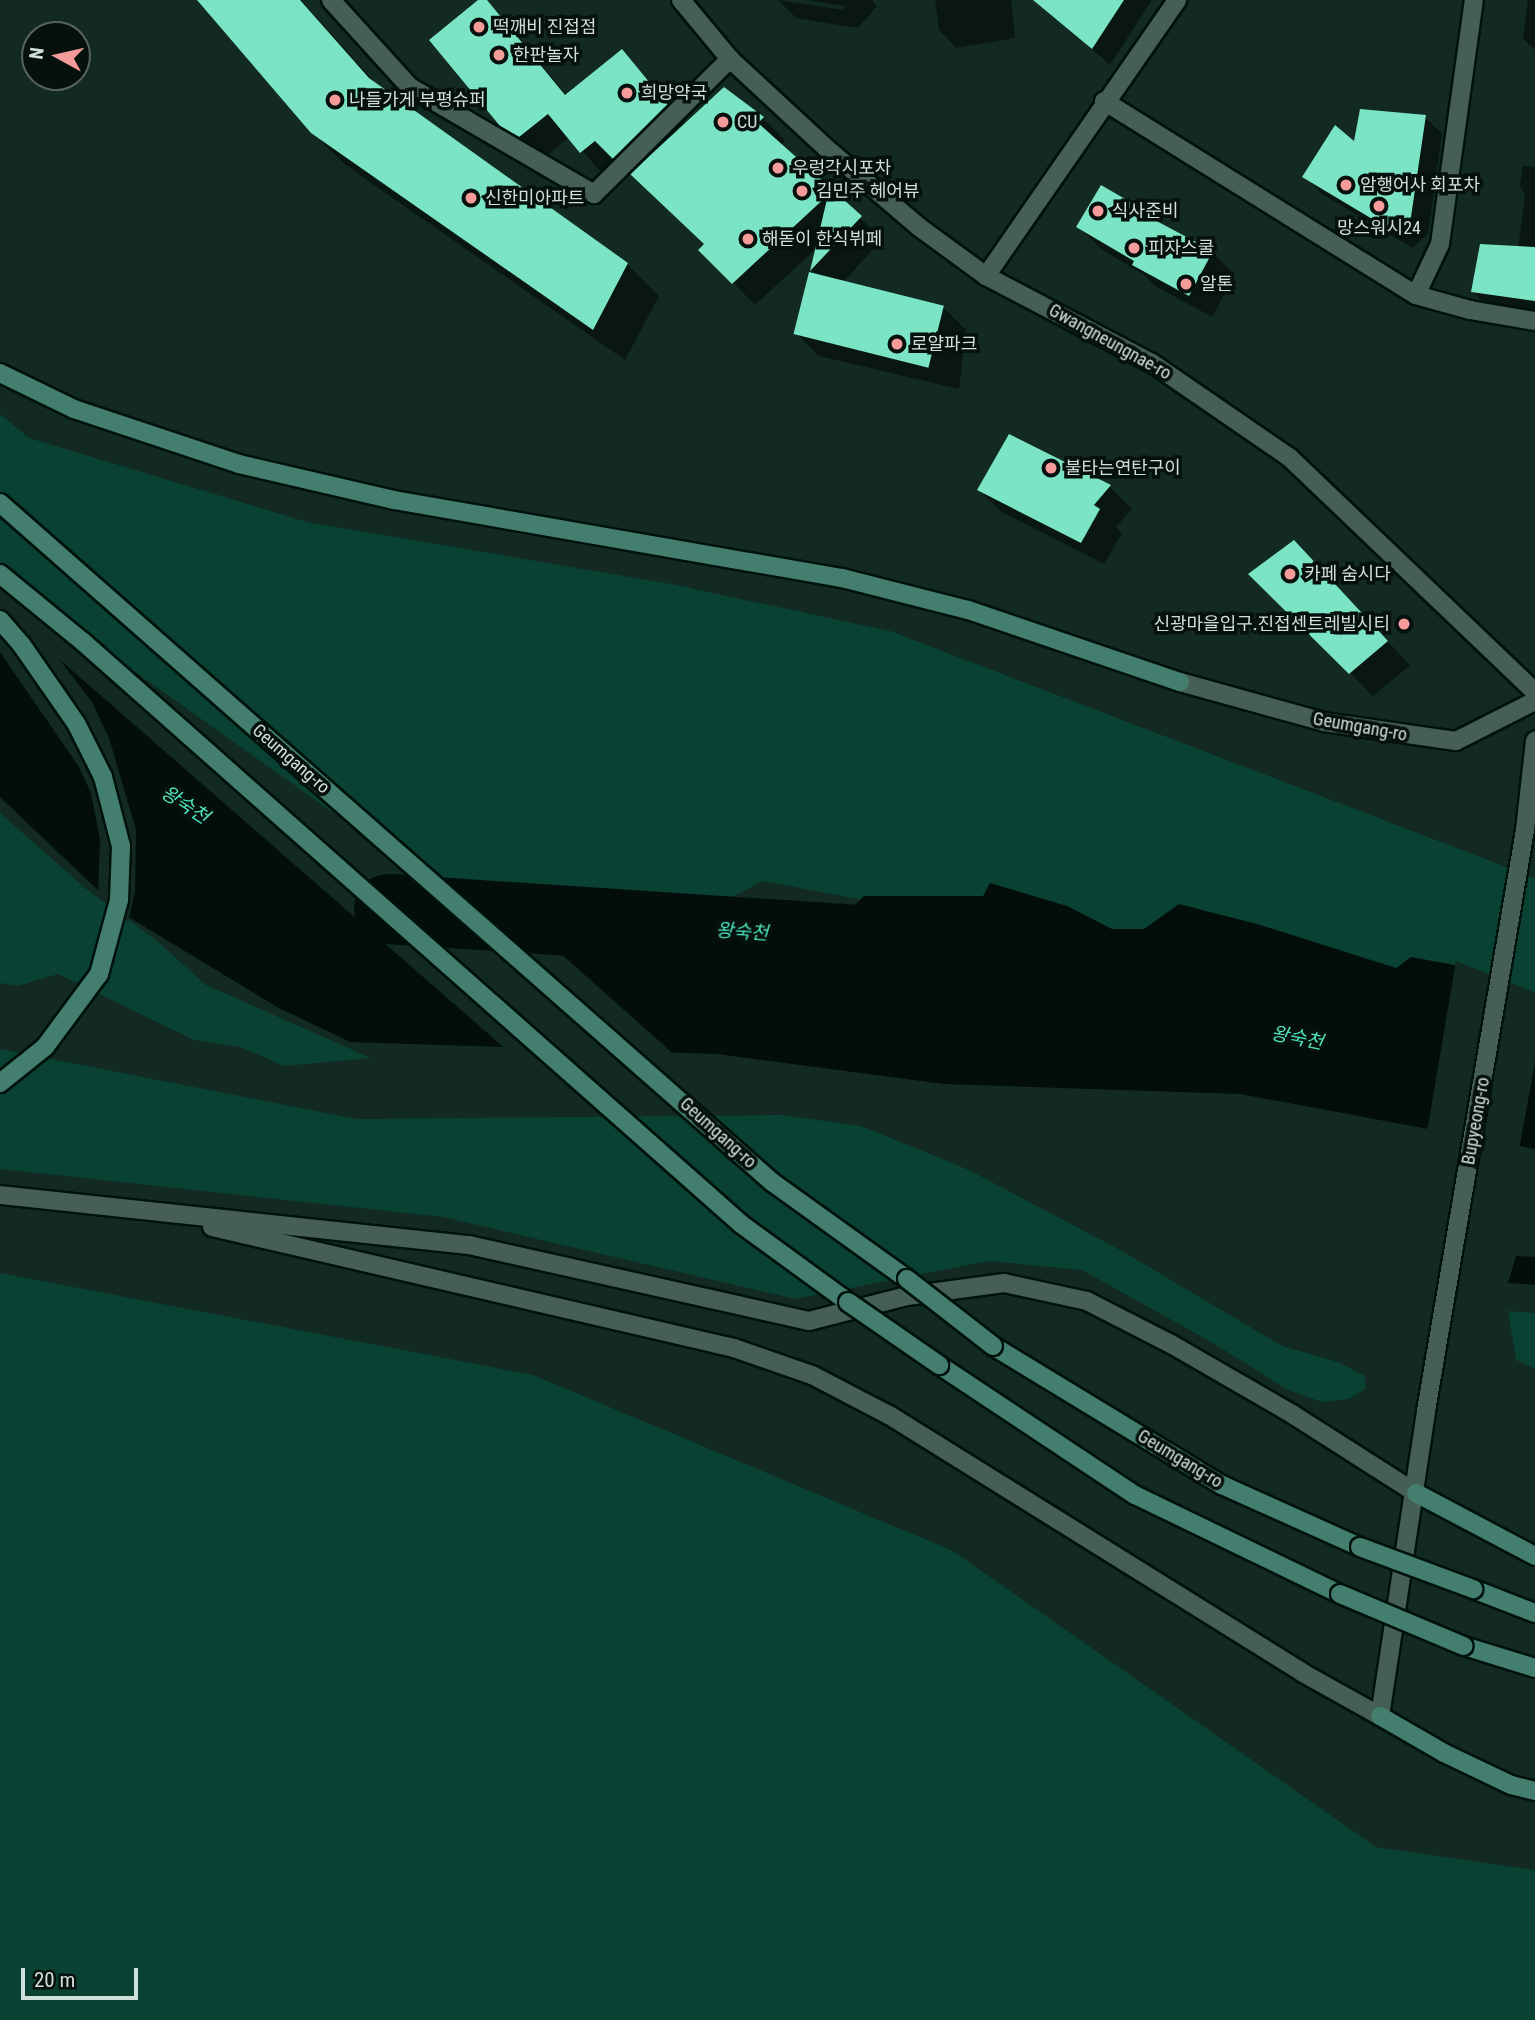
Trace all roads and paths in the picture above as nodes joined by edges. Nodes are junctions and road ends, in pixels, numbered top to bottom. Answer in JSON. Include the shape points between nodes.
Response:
{"nodes":[{"id":1,"x":331,"y":0,"type":"edge"},
{"id":2,"x":681,"y":0,"type":"edge"},
{"id":3,"x":1177,"y":0,"type":"edge"},
{"id":4,"x":1474,"y":0,"type":"edge"},
{"id":5,"x":730,"y":59,"type":"junction"},
{"id":6,"x":1104,"y":102,"type":"junction"},
{"id":7,"x":986,"y":276,"type":"junction"},
{"id":8,"x":1416,"y":295,"type":"junction"},
{"id":9,"x":1535,"y":321,"type":"edge"},
{"id":10,"x":0,"y":373,"type":"edge"},
{"id":11,"x":0,"y":503,"type":"edge"},
{"id":12,"x":0,"y":574,"type":"edge"},
{"id":13,"x":0,"y":620,"type":"edge"},
{"id":14,"x":1180,"y":682,"type":"joint"},
{"id":15,"x":1535,"y":692,"type":"edge"},
{"id":16,"x":1535,"y":701,"type":"edge"},
{"id":17,"x":1535,"y":741,"type":"edge"},
{"id":18,"x":0,"y":1083,"type":"edge"},
{"id":19,"x":0,"y":1195,"type":"edge"},
{"id":20,"x":144,"y":1211,"type":"junction"},
{"id":21,"x":1416,"y":1493,"type":"junction"},
{"id":22,"x":1535,"y":1556,"type":"edge"},
{"id":23,"x":1535,"y":1612,"type":"edge"},
{"id":24,"x":1535,"y":1668,"type":"edge"},
{"id":25,"x":1380,"y":1716,"type":"junction"},
{"id":26,"x":1535,"y":1791,"type":"edge"}],
"edges":[{"from":1,"to":5,"type":"street","via":[[410,87],[594,194]]},
{"from":2,"to":5,"type":"street","name":"Gwangneungnae-ro"},
{"from":3,"to":6,"type":"street"},
{"from":4,"to":8,"type":"street","via":[[1440,244]]},
{"from":5,"to":7,"type":"street","name":"Gwangneungnae-ro","via":[[919,227]]},
{"from":6,"to":7,"type":"street"},
{"from":6,"to":8,"type":"street"},
{"from":7,"to":15,"type":"street","name":"Gwangneungnae-ro","via":[[1152,363],[1289,457]]},
{"from":8,"to":9,"type":"street"},
{"from":10,"to":14,"type":"main road","via":[[74,409],[239,464],[394,500],[842,578],[968,610]]},
{"from":11,"to":23,"type":"main road","name":"Geumgang-ro","bridge":true,"via":[[772,1182],[993,1346],[1222,1485],[1360,1547]]},
{"from":12,"to":24,"type":"main road","bridge":true,"via":[[82,641],[741,1224],[848,1302],[1135,1494],[1340,1594],[1464,1646]]},
{"from":13,"to":18,"type":"main road","via":[[76,723],[103,777],[121,846],[119,900],[99,974],[45,1047]]},
{"from":14,"to":16,"type":"street","name":"Geumgang-ro","via":[[1324,722],[1456,741]]},
{"from":17,"to":21,"type":"street","name":"Bupyeong-ro","via":[[1525,830]]},
{"from":19,"to":20,"type":"street"},
{"from":20,"to":21,"type":"street","via":[[469,1245],[809,1321],[907,1296],[1004,1283],[1087,1301],[1292,1414]]},
{"from":20,"to":25,"type":"street","via":[[734,1348],[812,1375],[889,1415]]},
{"from":21,"to":22,"type":"main road"},
{"from":21,"to":25,"type":"street","name":"Bupyeong-ro"},
{"from":25,"to":26,"type":"main road","via":[[1444,1754]]}]}
